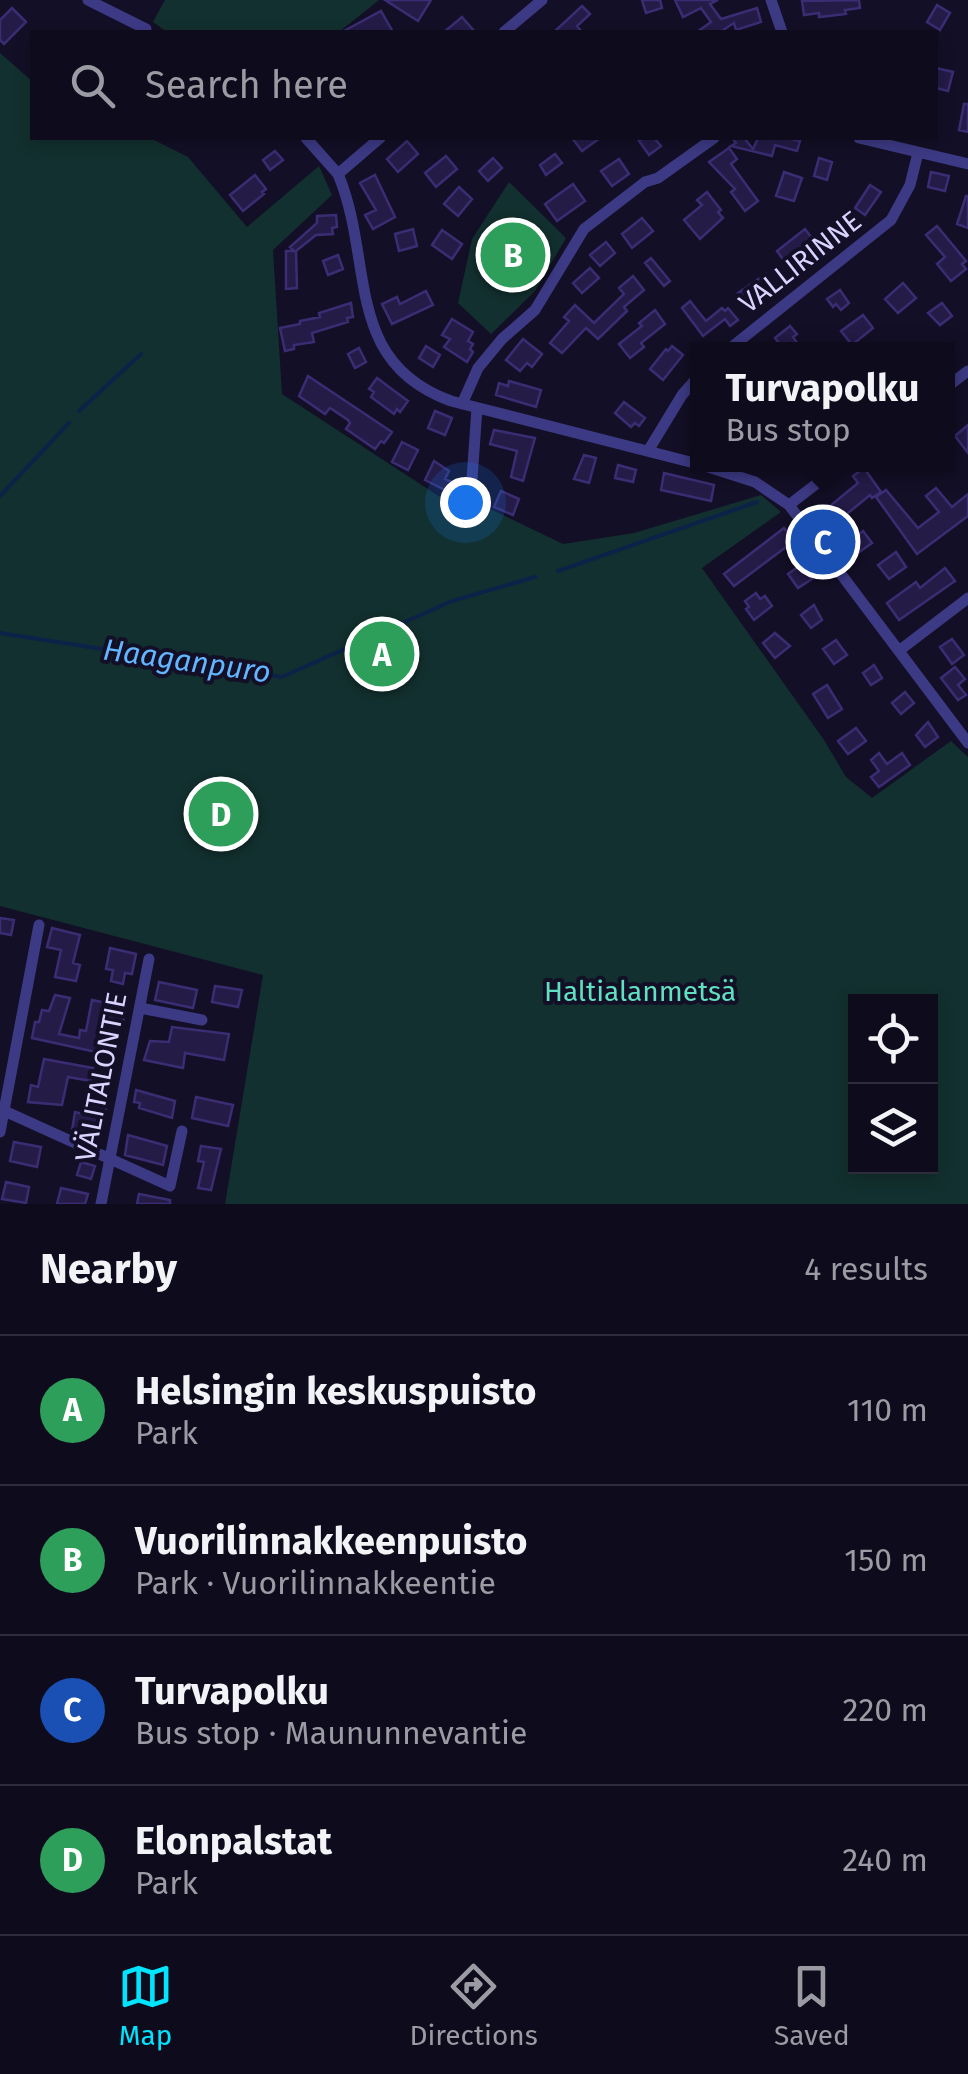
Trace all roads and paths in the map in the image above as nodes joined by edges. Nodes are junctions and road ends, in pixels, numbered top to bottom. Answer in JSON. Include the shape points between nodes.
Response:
{"nodes":[{"id":1,"x":88,"y":0,"type":"edge"},
{"id":2,"x":542,"y":0,"type":"edge"},
{"id":3,"x":771,"y":0,"type":"edge"},
{"id":4,"x":146,"y":29,"type":"dead end"},
{"id":5,"x":506,"y":30,"type":"edge"},
{"id":6,"x":781,"y":30,"type":"edge"},
{"id":7,"x":308,"y":140,"type":"edge"},
{"id":8,"x":378,"y":140,"type":"edge"},
{"id":9,"x":711,"y":140,"type":"edge"},
{"id":10,"x":867,"y":140,"type":"edge"},
{"id":11,"x":918,"y":152,"type":"junction"},
{"id":12,"x":968,"y":164,"type":"edge"},
{"id":13,"x":338,"y":174,"type":"junction"},
{"id":14,"x":738,"y":342,"type":"edge"},
{"id":15,"x":690,"y":386,"type":"edge"},
{"id":16,"x":462,"y":404,"type":"junction"},
{"id":17,"x":477,"y":408,"type":"junction"},
{"id":18,"x":648,"y":451,"type":"junction"},
{"id":19,"x":690,"y":462,"type":"edge"},
{"id":20,"x":723,"y":472,"type":"edge"},
{"id":21,"x":832,"y":472,"type":"edge"},
{"id":22,"x":472,"y":479,"type":"dead end"},
{"id":23,"x":789,"y":505,"type":"junction"},
{"id":24,"x":968,"y":598,"type":"edge"},
{"id":25,"x":900,"y":650,"type":"junction"},
{"id":26,"x":968,"y":743,"type":"edge"},
{"id":27,"x":39,"y":925,"type":"dead end"},
{"id":28,"x":149,"y":959,"type":"dead end"},
{"id":29,"x":140,"y":1008,"type":"junction"},
{"id":30,"x":202,"y":1020,"type":"dead end"},
{"id":31,"x":2,"y":1110,"type":"edge"},
{"id":32,"x":182,"y":1131,"type":"dead end"},
{"id":33,"x":0,"y":1132,"type":"edge"},
{"id":34,"x":110,"y":1158,"type":"junction"},
{"id":35,"x":101,"y":1204,"type":"edge"}],
"edges":[{"from":1,"to":4,"type":"street"},
{"from":2,"to":5,"type":"street"},
{"from":3,"to":6,"type":"street"},
{"from":7,"to":13,"type":"street"},
{"from":8,"to":13,"type":"street"},
{"from":9,"to":16,"type":"street","via":[[584,228],[536,310],[478,368]]},
{"from":10,"to":11,"type":"street"},
{"from":11,"to":12,"type":"street"},
{"from":11,"to":14,"type":"street","name":"VALLIRINNE","via":[[891,220]]},
{"from":13,"to":16,"type":"street","via":[[380,345],[414,384]]},
{"from":15,"to":18,"type":"street"},
{"from":16,"to":17,"type":"street"},
{"from":17,"to":18,"type":"street"},
{"from":17,"to":22,"type":"street"},
{"from":18,"to":19,"type":"street"},
{"from":20,"to":23,"type":"street","via":[[755,482]]},
{"from":21,"to":23,"type":"street"},
{"from":23,"to":25,"type":"street"},
{"from":24,"to":25,"type":"street"},
{"from":25,"to":26,"type":"street"},
{"from":27,"to":31,"type":"street"},
{"from":28,"to":29,"type":"street","name":"VÄLITALONTIE"},
{"from":29,"to":30,"type":"street"},
{"from":29,"to":34,"type":"street","name":"VÄLITALONTIE"},
{"from":31,"to":33,"type":"street"},
{"from":31,"to":34,"type":"street"},
{"from":32,"to":34,"type":"street","via":[[170,1186]]},
{"from":34,"to":35,"type":"street","name":"VÄLITALONTIE"}]}
